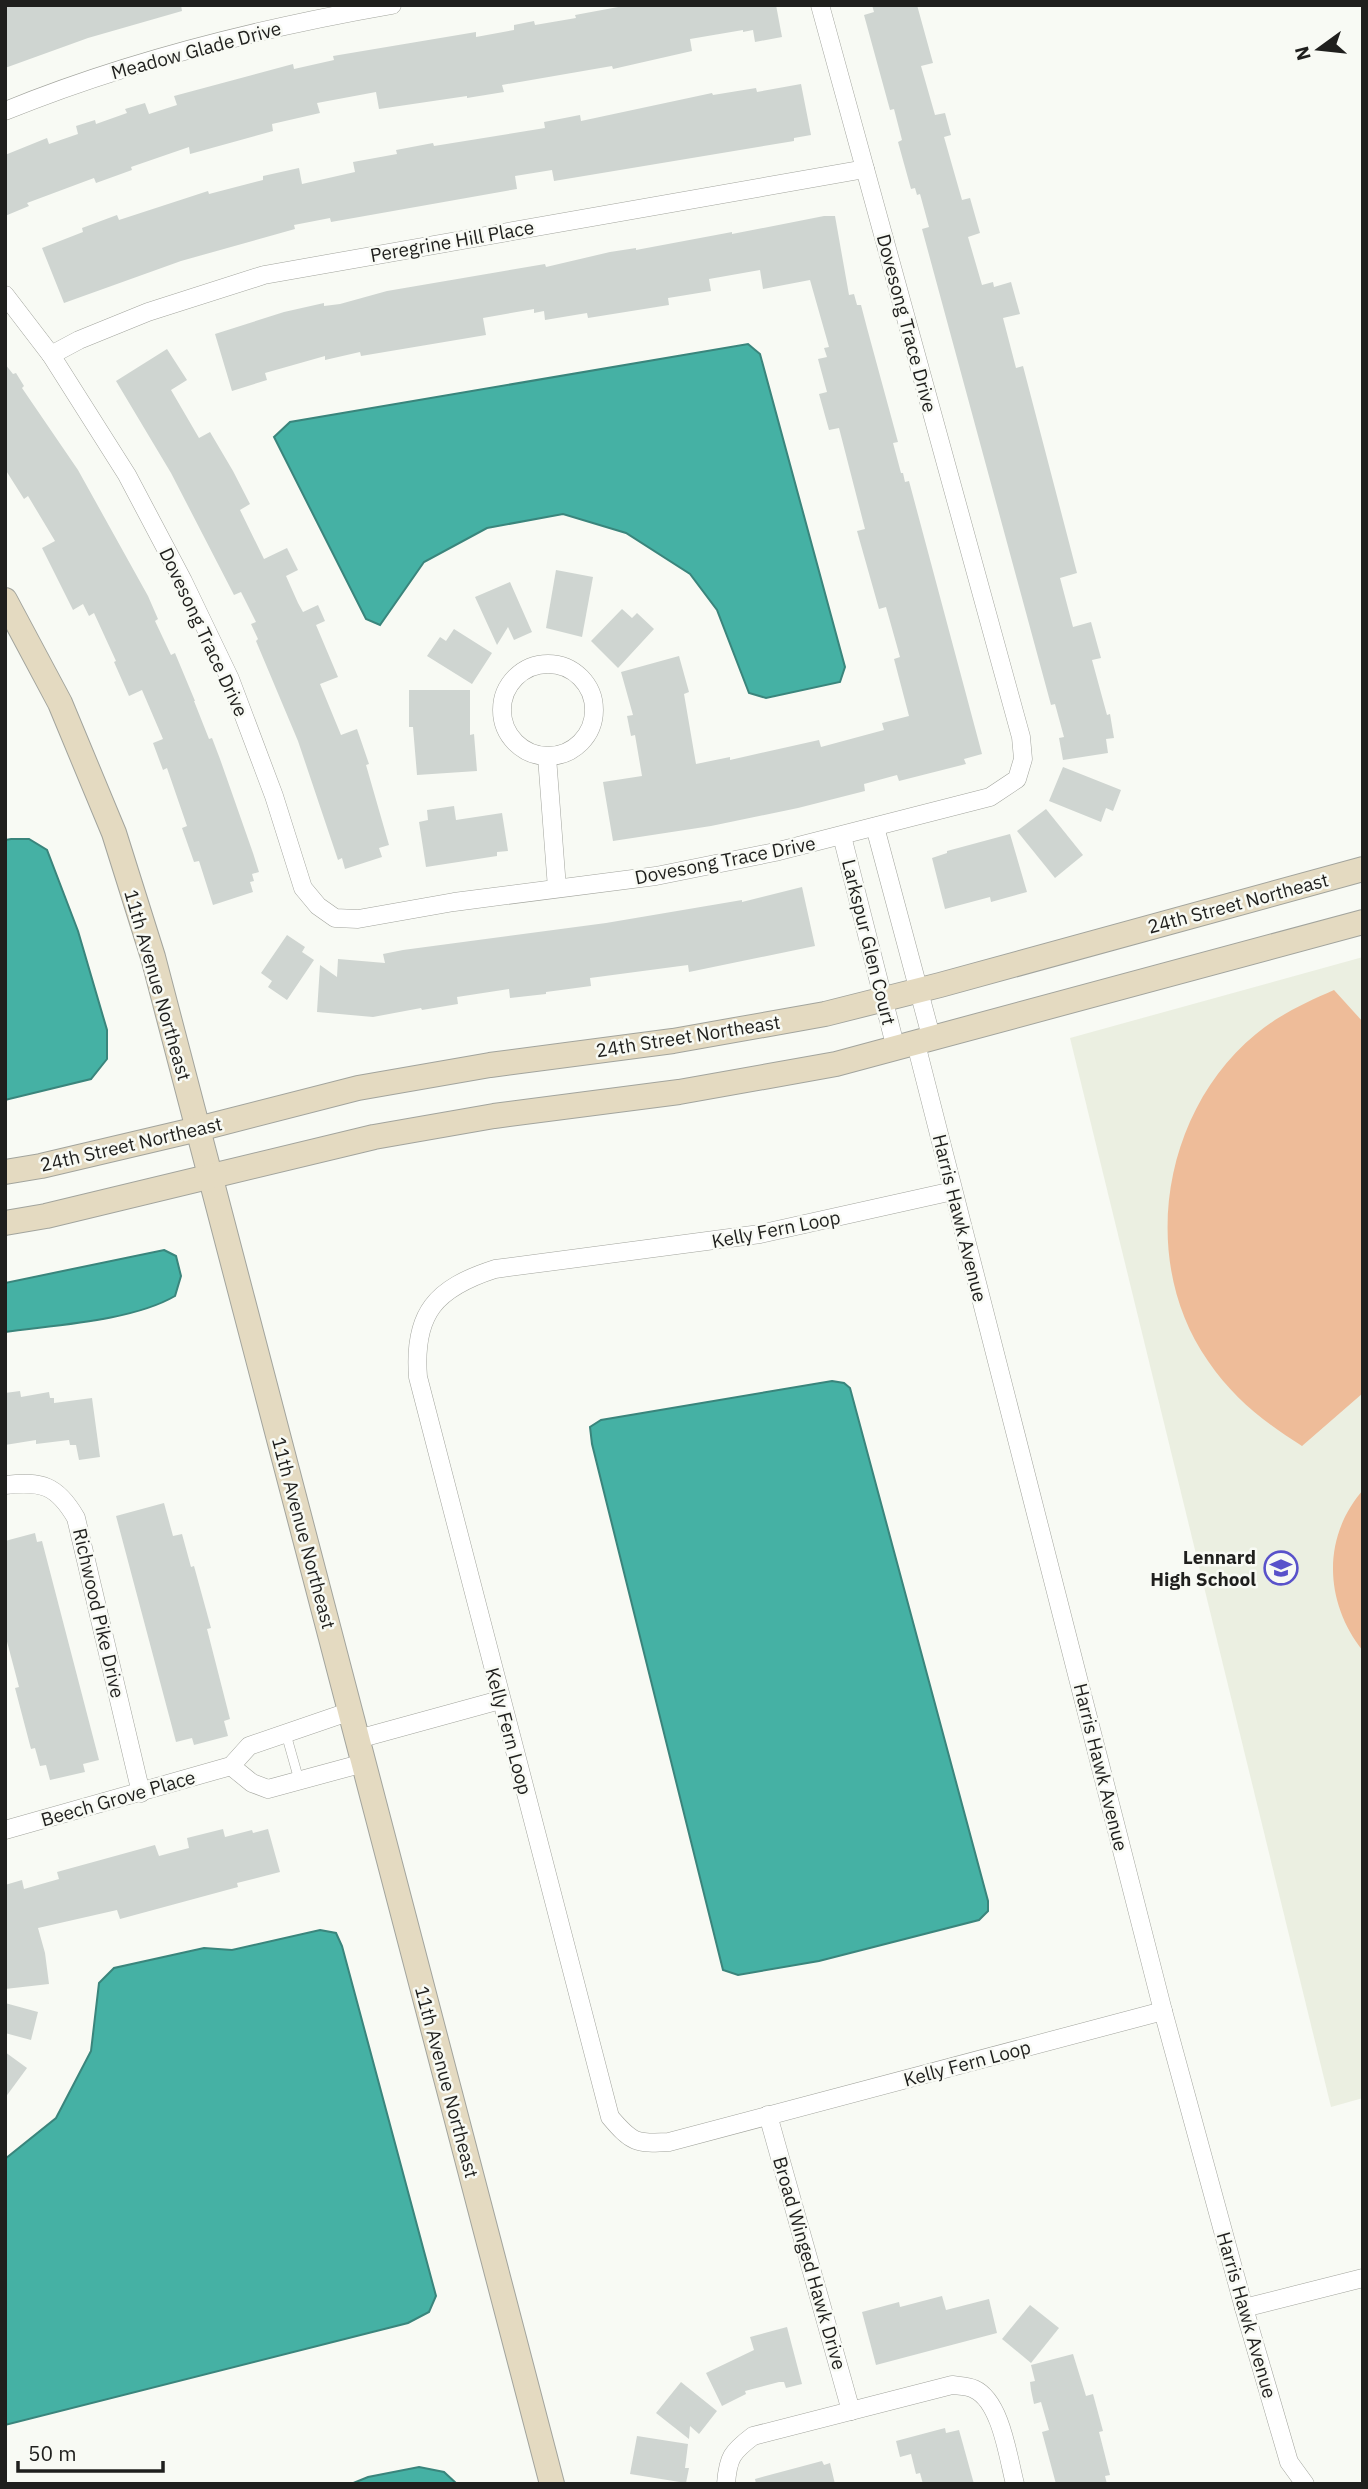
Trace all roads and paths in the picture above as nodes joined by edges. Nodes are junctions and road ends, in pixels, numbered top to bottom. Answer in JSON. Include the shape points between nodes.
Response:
{"nodes":[{"id":1,"x":392,"y":5,"type":"edge"},
{"id":2,"x":820,"y":5,"type":"edge"},
{"id":3,"x":5,"y":111,"type":"edge"},
{"id":4,"x":865,"y":169,"type":"junction"},
{"id":5,"x":5,"y":295,"type":"edge"},
{"id":6,"x":51,"y":355,"type":"junction"},
{"id":7,"x":5,"y":600,"type":"edge"},
{"id":8,"x":547,"y":757,"type":"junction"},
{"id":9,"x":875,"y":827,"type":"junction"},
{"id":10,"x":842,"y":836,"type":"junction"},
{"id":11,"x":1363,"y":869,"type":"edge"},
{"id":12,"x":557,"y":888,"type":"junction"},
{"id":13,"x":1363,"y":922,"type":"edge"},
{"id":14,"x":918,"y":990,"type":"junction"},
{"id":15,"x":883,"y":999,"type":"junction"},
{"id":16,"x":915,"y":1044,"type":"junction"},
{"id":17,"x":198,"y":1129,"type":"junction"},
{"id":18,"x":5,"y":1172,"type":"edge"},
{"id":19,"x":211,"y":1176,"type":"junction"},
{"id":20,"x":953,"y":1191,"type":"junction"},
{"id":21,"x":5,"y":1223,"type":"edge"},
{"id":22,"x":5,"y":1485,"type":"edge"},
{"id":23,"x":500,"y":1700,"type":"junction"},
{"id":24,"x":351,"y":1711,"type":"junction"},
{"id":25,"x":286,"y":1734,"type":"junction"},
{"id":26,"x":358,"y":1739,"type":"junction"},
{"id":27,"x":364,"y":1763,"type":"junction"},
{"id":28,"x":231,"y":1766,"type":"junction"},
{"id":29,"x":299,"y":1780,"type":"junction"},
{"id":30,"x":141,"y":1793,"type":"junction"},
{"id":31,"x":5,"y":1830,"type":"edge"},
{"id":32,"x":1163,"y":2011,"type":"junction"},
{"id":33,"x":768,"y":2115,"type":"junction"},
{"id":34,"x":1363,"y":2278,"type":"edge"},
{"id":35,"x":1244,"y":2308,"type":"junction"},
{"id":36,"x":851,"y":2411,"type":"junction"},
{"id":37,"x":552,"y":2484,"type":"edge"},
{"id":38,"x":726,"y":2484,"type":"edge"},
{"id":39,"x":1015,"y":2484,"type":"edge"},
{"id":40,"x":1305,"y":2484,"type":"edge"}],
"edges":[{"from":1,"to":3,"type":"street","name":"Meadow Glade Drive","via":[[205,44],[61,88]]},
{"from":2,"to":4,"type":"street","name":"Dovesong Trace Drive"},
{"from":4,"to":6,"type":"street","name":"Peregrine Hill Place","via":[[264,275],[148,312]]},
{"from":4,"to":9,"type":"street","name":"Dovesong Trace Drive","via":[[1021,737],[1023,759],[1017,779],[990,797]]},
{"from":5,"to":6,"type":"street","name":"Dovesong Trace Drive"},
{"from":6,"to":12,"type":"street","name":"Dovesong Trace Drive","via":[[127,475],[183,581],[230,678],[303,888],[318,906],[335,918],[358,919]]},
{"from":7,"to":17,"type":"street","name":"11th Avenue Northeast","via":[[60,703],[114,833],[153,957]]},
{"from":8,"to":8,"type":"street","via":[[562,755],[586,738],[595,708],[584,680],[558,664],[543,663],[515,677],[506,689],[502,720],[508,734],[525,750]]},
{"from":8,"to":12,"type":"street"},
{"from":9,"to":10,"type":"street","name":"Dovesong Trace Drive"},
{"from":9,"to":14,"type":"street","name":"Larkspur Glen Court"},
{"from":10,"to":12,"type":"street","name":"Dovesong Trace Drive","via":[[656,876]]},
{"from":10,"to":15,"type":"street","name":"Larkspur Glen Court"},
{"from":11,"to":14,"type":"street","name":"24th Street Northeast"},
{"from":13,"to":16,"type":"street"},
{"from":14,"to":15,"type":"street","name":"24th Street Northeast"},
{"from":14,"to":16,"type":"street","name":"Larkspur Glen Court"},
{"from":15,"to":16,"type":"street","name":"Larkspur Glen Court"},
{"from":15,"to":17,"type":"street","name":"24th Street Northeast","via":[[673,1041],[358,1088]]},
{"from":16,"to":19,"type":"street","via":[[836,1065],[679,1092],[374,1137]]},
{"from":16,"to":20,"type":"street","name":"Harris Hawk Avenue"},
{"from":17,"to":18,"type":"street","name":"24th Street Northeast"},
{"from":17,"to":19,"type":"street","name":"11th Avenue Northeast"},
{"from":19,"to":21,"type":"street"},
{"from":19,"to":24,"type":"street","name":"11th Avenue Northeast"},
{"from":20,"to":23,"type":"street","name":"Kelly Fern Loop","via":[[760,1234],[495,1269],[451,1287],[432,1306],[420,1332],[418,1377]]},
{"from":20,"to":32,"type":"street","name":"Harris Hawk Avenue"},
{"from":22,"to":30,"type":"street","name":"Richwood Pike Drive","via":[[48,1487],[76,1518]]},
{"from":23,"to":26,"type":"street"},
{"from":23,"to":33,"type":"street","name":"Kelly Fern Loop","via":[[610,2117],[624,2134],[641,2144],[668,2142]]},
{"from":24,"to":25,"type":"street","name":"Beech Grove Place"},
{"from":24,"to":26,"type":"street","name":"11th Avenue Northeast"},
{"from":25,"to":28,"type":"street","name":"Beech Grove Place","via":[[249,1746]]},
{"from":25,"to":29,"type":"lane"},
{"from":26,"to":27,"type":"street","name":"11th Avenue Northeast"},
{"from":27,"to":29,"type":"street"},
{"from":27,"to":37,"type":"street","name":"11th Avenue Northeast"},
{"from":28,"to":29,"type":"street","via":[[268,1789]]},
{"from":28,"to":30,"type":"street","name":"Beech Grove Place"},
{"from":30,"to":31,"type":"street","name":"Beech Grove Place"},
{"from":32,"to":33,"type":"street","name":"Kelly Fern Loop"},
{"from":32,"to":35,"type":"street","name":"Harris Hawk Avenue"},
{"from":33,"to":36,"type":"street","name":"Broad Winged Hawk Drive"},
{"from":34,"to":35,"type":"street"},
{"from":35,"to":40,"type":"street","name":"Harris Hawk Avenue","via":[[1289,2462]]},
{"from":36,"to":38,"type":"street","via":[[753,2436],[728,2462]]},
{"from":36,"to":39,"type":"street","via":[[952,2385],[974,2388],[998,2418]]}]}
